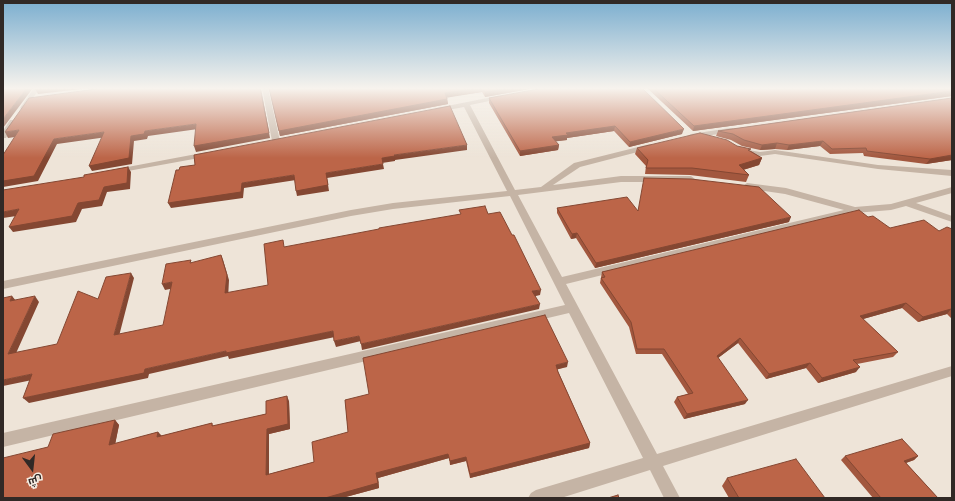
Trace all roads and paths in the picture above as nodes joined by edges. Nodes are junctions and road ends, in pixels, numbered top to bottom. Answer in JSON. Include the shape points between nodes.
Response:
{"nodes":[{"id":1,"x":20,"y":111,"type":"edge"},
{"id":2,"x":270,"y":111,"type":"edge"},
{"id":3,"x":431,"y":111,"type":"edge"},
{"id":4,"x":470,"y":111,"type":"edge"},
{"id":5,"x":428,"y":112,"type":"edge"},
{"id":6,"x":742,"y":128,"type":"edge"},
{"id":7,"x":3,"y":136,"type":"edge"},
{"id":8,"x":714,"y":140,"type":"edge"},
{"id":9,"x":276,"y":141,"type":"edge"},
{"id":10,"x":660,"y":143,"type":"edge"},
{"id":11,"x":733,"y":146,"type":"edge"},
{"id":12,"x":214,"y":153,"type":"edge"},
{"id":13,"x":112,"y":172,"type":"edge"},
{"id":14,"x":952,"y":173,"type":"edge"},
{"id":15,"x":697,"y":180,"type":"edge"},
{"id":16,"x":741,"y":185,"type":"edge"},
{"id":17,"x":542,"y":189,"type":"junction"},
{"id":18,"x":952,"y":190,"type":"edge"},
{"id":19,"x":512,"y":193,"type":"junction"},
{"id":20,"x":908,"y":203,"type":"junction"},
{"id":21,"x":855,"y":210,"type":"junction"},
{"id":22,"x":952,"y":219,"type":"edge"},
{"id":23,"x":559,"y":282,"type":"junction"},
{"id":24,"x":3,"y":285,"type":"edge"},
{"id":25,"x":573,"y":308,"type":"junction"},
{"id":26,"x":952,"y":371,"type":"edge"},
{"id":27,"x":3,"y":440,"type":"edge"},
{"id":28,"x":653,"y":463,"type":"junction"},
{"id":29,"x":536,"y":498,"type":"edge"},
{"id":30,"x":672,"y":498,"type":"edge"}],
"edges":[{"from":1,"to":7,"type":"street"},
{"from":2,"to":9,"type":"street"},
{"from":3,"to":5,"type":"street"},
{"from":4,"to":19,"type":"street"},
{"from":6,"to":8,"type":"street","via":[[688,135]]},
{"from":10,"to":17,"type":"street","via":[[577,166]]},
{"from":11,"to":14,"type":"street","via":[[760,154],[775,152],[864,166]]},
{"from":12,"to":13,"type":"street"},
{"from":15,"to":17,"type":"street","via":[[635,178]]},
{"from":16,"to":21,"type":"street","via":[[786,191]]},
{"from":17,"to":19,"type":"street"},
{"from":18,"to":20,"type":"street"},
{"from":19,"to":23,"type":"street"},
{"from":19,"to":24,"type":"street","via":[[351,213]]},
{"from":20,"to":21,"type":"street"},
{"from":20,"to":22,"type":"street"},
{"from":21,"to":23,"type":"street"},
{"from":23,"to":25,"type":"street"},
{"from":25,"to":27,"type":"street"},
{"from":25,"to":28,"type":"street"},
{"from":26,"to":28,"type":"street"},
{"from":28,"to":29,"type":"street"},
{"from":28,"to":30,"type":"street"}]}
